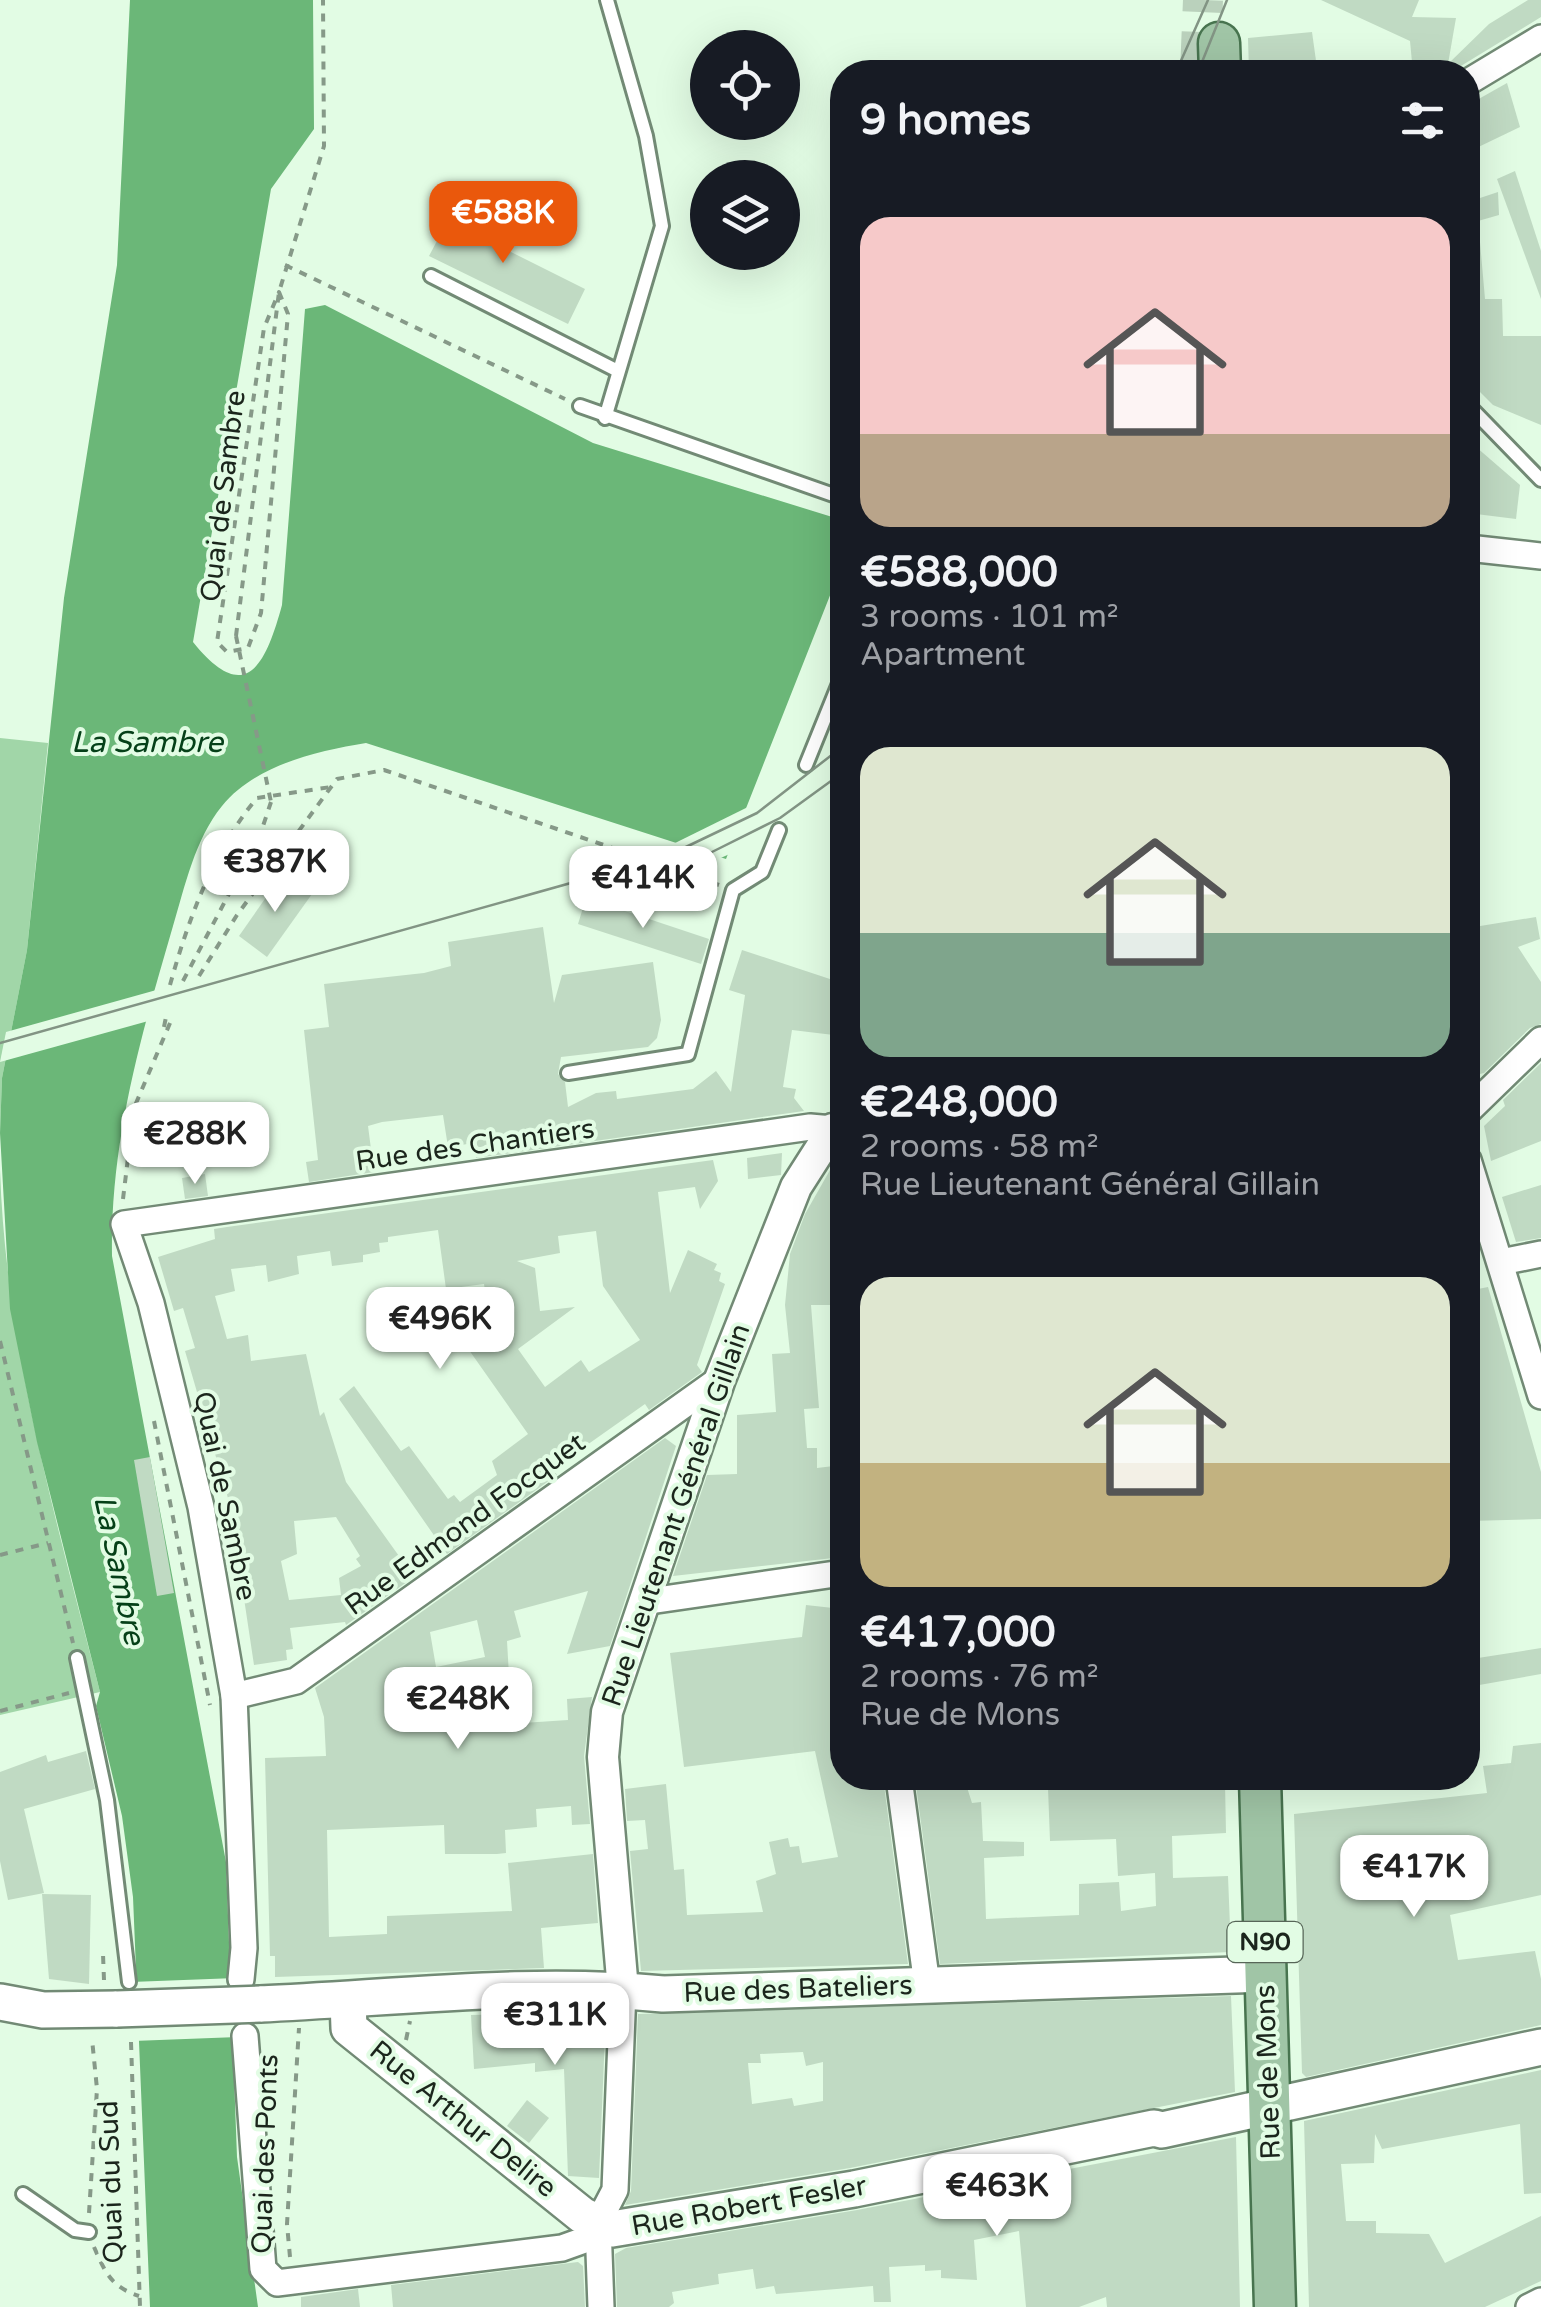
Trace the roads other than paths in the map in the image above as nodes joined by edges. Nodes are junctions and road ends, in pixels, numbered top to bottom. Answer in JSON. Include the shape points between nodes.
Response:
{"nodes":[{"id":1,"x":608,"y":0,"type":"edge"},
{"id":2,"x":1541,"y":38,"type":"edge"},
{"id":3,"x":1480,"y":75,"type":"edge"},
{"id":4,"x":431,"y":276,"type":"dead end"},
{"id":5,"x":618,"y":372,"type":"junction"},
{"id":6,"x":580,"y":406,"type":"road end"},
{"id":7,"x":1480,"y":417,"type":"edge"},
{"id":8,"x":605,"y":418,"type":"junction"},
{"id":9,"x":1541,"y":480,"type":"edge"},
{"id":10,"x":830,"y":494,"type":"edge"},
{"id":11,"x":1480,"y":549,"type":"edge"},
{"id":12,"x":1541,"y":556,"type":"edge"},
{"id":13,"x":830,"y":706,"type":"edge"},
{"id":14,"x":806,"y":765,"type":"dead end"},
{"id":15,"x":779,"y":830,"type":"dead end"},
{"id":16,"x":1541,"y":1040,"type":"edge"},
{"id":17,"x":568,"y":1073,"type":"dead end"},
{"id":18,"x":1480,"y":1098,"type":"edge"},
{"id":19,"x":830,"y":1128,"type":"edge"},
{"id":20,"x":830,"y":1139,"type":"edge"},
{"id":21,"x":1480,"y":1197,"type":"edge"},
{"id":22,"x":124,"y":1224,"type":"joint"},
{"id":23,"x":1541,"y":1254,"type":"edge"},
{"id":24,"x":1501,"y":1262,"type":"junction"},
{"id":25,"x":720,"y":1379,"type":"junction"},
{"id":26,"x":1541,"y":1396,"type":"edge"},
{"id":27,"x":830,"y":1575,"type":"edge"},
{"id":28,"x":643,"y":1602,"type":"junction"},
{"id":29,"x":77,"y":1658,"type":"road end"},
{"id":30,"x":223,"y":1702,"type":"junction"},
{"id":31,"x":901,"y":1790,"type":"edge"},
{"id":32,"x":1260,"y":1790,"type":"edge"},
{"id":33,"x":1266,"y":1974,"type":"junction"},
{"id":34,"x":927,"y":1985,"type":"junction"},
{"id":35,"x":623,"y":1990,"type":"junction"},
{"id":36,"x":110,"y":1996,"type":"junction"},
{"id":37,"x":348,"y":2001,"type":"junction"},
{"id":38,"x":249,"y":2006,"type":"junction"},
{"id":39,"x":10,"y":2012,"type":"edge"},
{"id":40,"x":1541,"y":2047,"type":"edge"},
{"id":41,"x":1269,"y":2106,"type":"junction"},
{"id":42,"x":23,"y":2194,"type":"dead end"},
{"id":43,"x":598,"y":2225,"type":"junction"},
{"id":44,"x":89,"y":2232,"type":"road end"},
{"id":45,"x":293,"y":2280,"type":"junction"},
{"id":46,"x":1541,"y":2301,"type":"edge"},
{"id":47,"x":296,"y":2307,"type":"edge"},
{"id":48,"x":602,"y":2307,"type":"edge"},
{"id":49,"x":1275,"y":2307,"type":"edge"},
{"id":50,"x":1529,"y":2307,"type":"edge"}],
"edges":[{"from":1,"to":5,"type":"lane","via":[[646,136],[662,226]]},
{"from":2,"to":3,"type":"street"},
{"from":4,"to":5,"type":"lane"},
{"from":5,"to":8,"type":"lane"},
{"from":6,"to":8,"type":"lane"},
{"from":7,"to":9,"type":"lane"},
{"from":8,"to":10,"type":"lane"},
{"from":11,"to":12,"type":"street"},
{"from":13,"to":14,"type":"lane"},
{"from":15,"to":17,"type":"lane","via":[[762,872],[732,890],[688,1054]]},
{"from":16,"to":18,"type":"street"},
{"from":19,"to":22,"type":"street","name":"Rue des Chantiers"},
{"from":20,"to":25,"type":"street","name":"Rue Lieutenant Général Gillain","via":[[796,1186]]},
{"from":21,"to":24,"type":"street"},
{"from":22,"to":30,"type":"street","name":"Quai de Sambre","via":[[152,1303],[200,1507]]},
{"from":23,"to":24,"type":"street"},
{"from":24,"to":26,"type":"street"},
{"from":25,"to":28,"type":"street","name":"Rue Lieutenant Général Gillain"},
{"from":25,"to":30,"type":"street","name":"Rue Edmond Focquet","via":[[296,1681]]},
{"from":27,"to":28,"type":"street"},
{"from":28,"to":35,"type":"street","name":"Rue Lieutenant Général Gillain","via":[[603,1741]]},
{"from":29,"to":36,"type":"lane","via":[[107,1800]]},
{"from":30,"to":38,"type":"street","name":"Quai de Sambre"},
{"from":31,"to":34,"type":"street"},
{"from":32,"to":33,"type":"main road","name":"Rue de Mons","number":"N90"},
{"from":33,"to":34,"type":"main road","name":"Rue des Bateliers"},
{"from":33,"to":41,"type":"main road","name":"Rue de Mons","number":"N90"},
{"from":34,"to":35,"type":"main road","name":"Rue des Bateliers"},
{"from":35,"to":37,"type":"main road","name":"Rue des Bateliers"},
{"from":35,"to":43,"type":"street","via":[[615,2190]]},
{"from":36,"to":38,"type":"main road","name":"Rue des Bateliers","bridge":true},
{"from":36,"to":39,"type":"main road","name":"Rue des Bateliers"},
{"from":37,"to":38,"type":"main road","name":"Rue des Bateliers"},
{"from":37,"to":43,"type":"main road","name":"Rue Arthur Delire","via":[[349,2028]]},
{"from":38,"to":45,"type":"street","name":"Quai de Sambre","via":[[263,2269],[278,2283]]},
{"from":40,"to":41,"type":"main road","name":"Rue Robert Fesler"},
{"from":41,"to":43,"type":"main road","name":"Rue Robert Fesler","via":[[854,2189],[631,2228]]},
{"from":41,"to":49,"type":"main road","name":"Rue de Mons","number":"N90"},
{"from":42,"to":44,"type":"lane","name":"Quai du Sud","via":[[75,2230]]},
{"from":43,"to":45,"type":"street","name":"Rue Robert Fesler","via":[[582,2244],[562,2248]]},
{"from":43,"to":48,"type":"street"},
{"from":45,"to":47,"type":"street","name":"Quai des Ponts"},
{"from":46,"to":50,"type":"street"}]}
